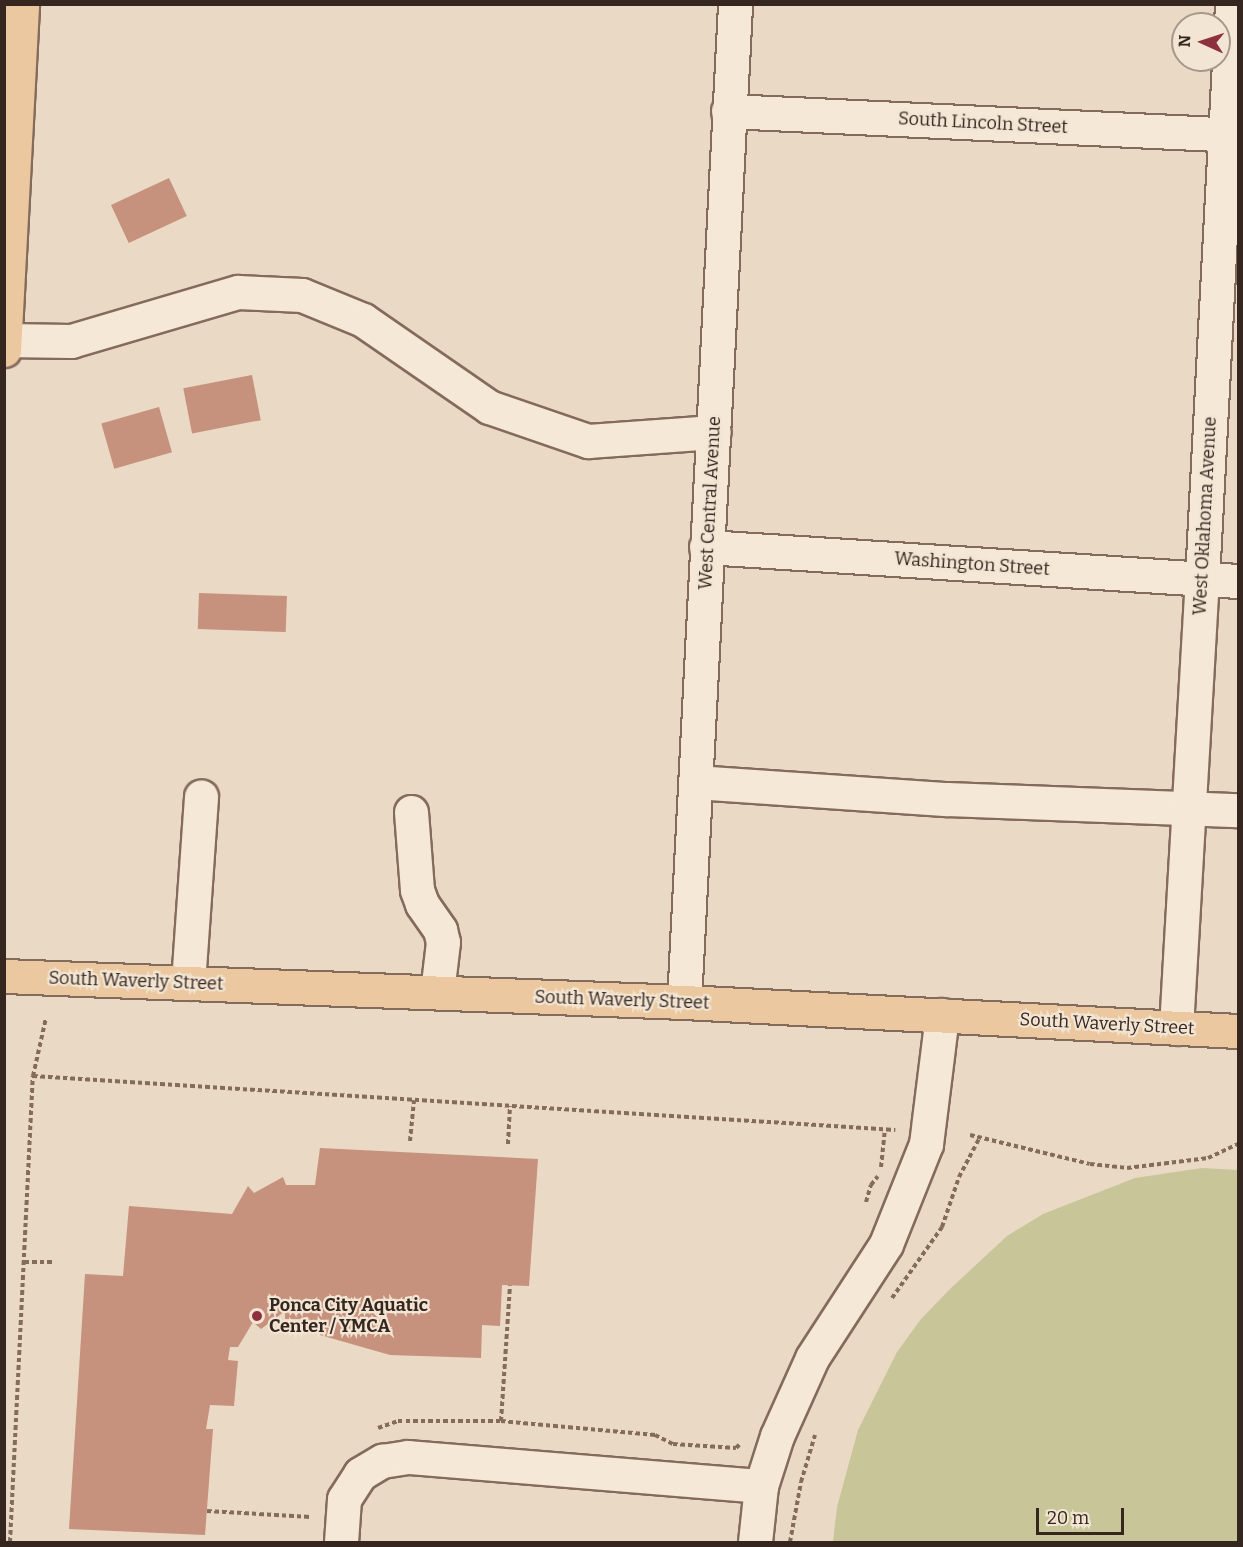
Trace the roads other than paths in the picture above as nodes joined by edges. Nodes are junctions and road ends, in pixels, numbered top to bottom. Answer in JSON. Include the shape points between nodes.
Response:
{"nodes":[{"id":1,"x":735,"y":4,"type":"edge"},
{"id":2,"x":1232,"y":4,"type":"edge"},
{"id":3,"x":16,"y":17,"type":"edge"},
{"id":4,"x":728,"y":111,"type":"junction"},
{"id":5,"x":1232,"y":135,"type":"edge"},
{"id":6,"x":7,"y":263,"type":"edge"},
{"id":7,"x":5,"y":340,"type":"edge"},
{"id":8,"x":4,"y":350,"type":"edge"},
{"id":9,"x":1226,"y":370,"type":"edge"},
{"id":10,"x":714,"y":432,"type":"junction"},
{"id":11,"x":706,"y":547,"type":"junction"},
{"id":12,"x":1203,"y":579,"type":"junction"},
{"id":13,"x":1239,"y":581,"type":"edge"},
{"id":14,"x":695,"y":782,"type":"junction"},
{"id":15,"x":201,"y":796,"type":"dead end"},
{"id":16,"x":1189,"y":807,"type":"junction"},
{"id":17,"x":1239,"y":810,"type":"edge"},
{"id":18,"x":411,"y":812,"type":"dead end"},
{"id":19,"x":4,"y":976,"type":"edge"},
{"id":20,"x":188,"y":983,"type":"junction"},
{"id":21,"x":437,"y":992,"type":"junction"},
{"id":22,"x":684,"y":1002,"type":"junction"},
{"id":23,"x":942,"y":1015,"type":"junction"},
{"id":24,"x":1176,"y":1028,"type":"junction"},
{"id":25,"x":1239,"y":1031,"type":"edge"},
{"id":26,"x":761,"y":1486,"type":"junction"},
{"id":27,"x":341,"y":1542,"type":"edge"},
{"id":28,"x":755,"y":1542,"type":"edge"}],
"edges":[{"from":1,"to":4,"type":"street","name":"West Central Avenue"},
{"from":2,"to":5,"type":"street","name":"West Oklahoma Avenue"},
{"from":3,"to":6,"type":"main road"},
{"from":4,"to":5,"type":"street","name":"South Lincoln Street"},
{"from":4,"to":10,"type":"street","name":"West Central Avenue"},
{"from":5,"to":9,"type":"street","name":"West Oklahoma Avenue"},
{"from":6,"to":7,"type":"main road"},
{"from":7,"to":8,"type":"main road"},
{"from":7,"to":10,"type":"street","via":[[71,341],[238,292],[302,295],[363,320],[489,407],[588,441]]},
{"from":9,"to":12,"type":"street","name":"West Oklahoma Avenue"},
{"from":10,"to":11,"type":"street","name":"West Central Avenue"},
{"from":11,"to":12,"type":"street","name":"Washington Street"},
{"from":11,"to":14,"type":"street","name":"West Central Avenue"},
{"from":12,"to":13,"type":"street","name":"Washington Street"},
{"from":12,"to":16,"type":"street","name":"West Oklahoma Avenue"},
{"from":14,"to":16,"type":"street","via":[[946,799]]},
{"from":14,"to":22,"type":"street","name":"West Central Avenue"},
{"from":15,"to":20,"type":"street"},
{"from":16,"to":17,"type":"street"},
{"from":16,"to":24,"type":"street","name":"West Oklahoma Avenue"},
{"from":18,"to":21,"type":"street","via":[[417,890],[443,942]]},
{"from":19,"to":20,"type":"main road","name":"South Waverly Street"},
{"from":20,"to":21,"type":"main road","name":"South Waverly Street"},
{"from":21,"to":22,"type":"main road","name":"South Waverly Street"},
{"from":22,"to":23,"type":"main road","name":"South Waverly Street"},
{"from":23,"to":24,"type":"main road","name":"South Waverly Street"},
{"from":23,"to":26,"type":"street","via":[[926,1144],[886,1244],[812,1358],[777,1436]]},
{"from":24,"to":25,"type":"main road","name":"South Waverly Street"},
{"from":26,"to":27,"type":"street","via":[[408,1456],[382,1461],[360,1474],[344,1499]]},
{"from":26,"to":28,"type":"street"}]}
